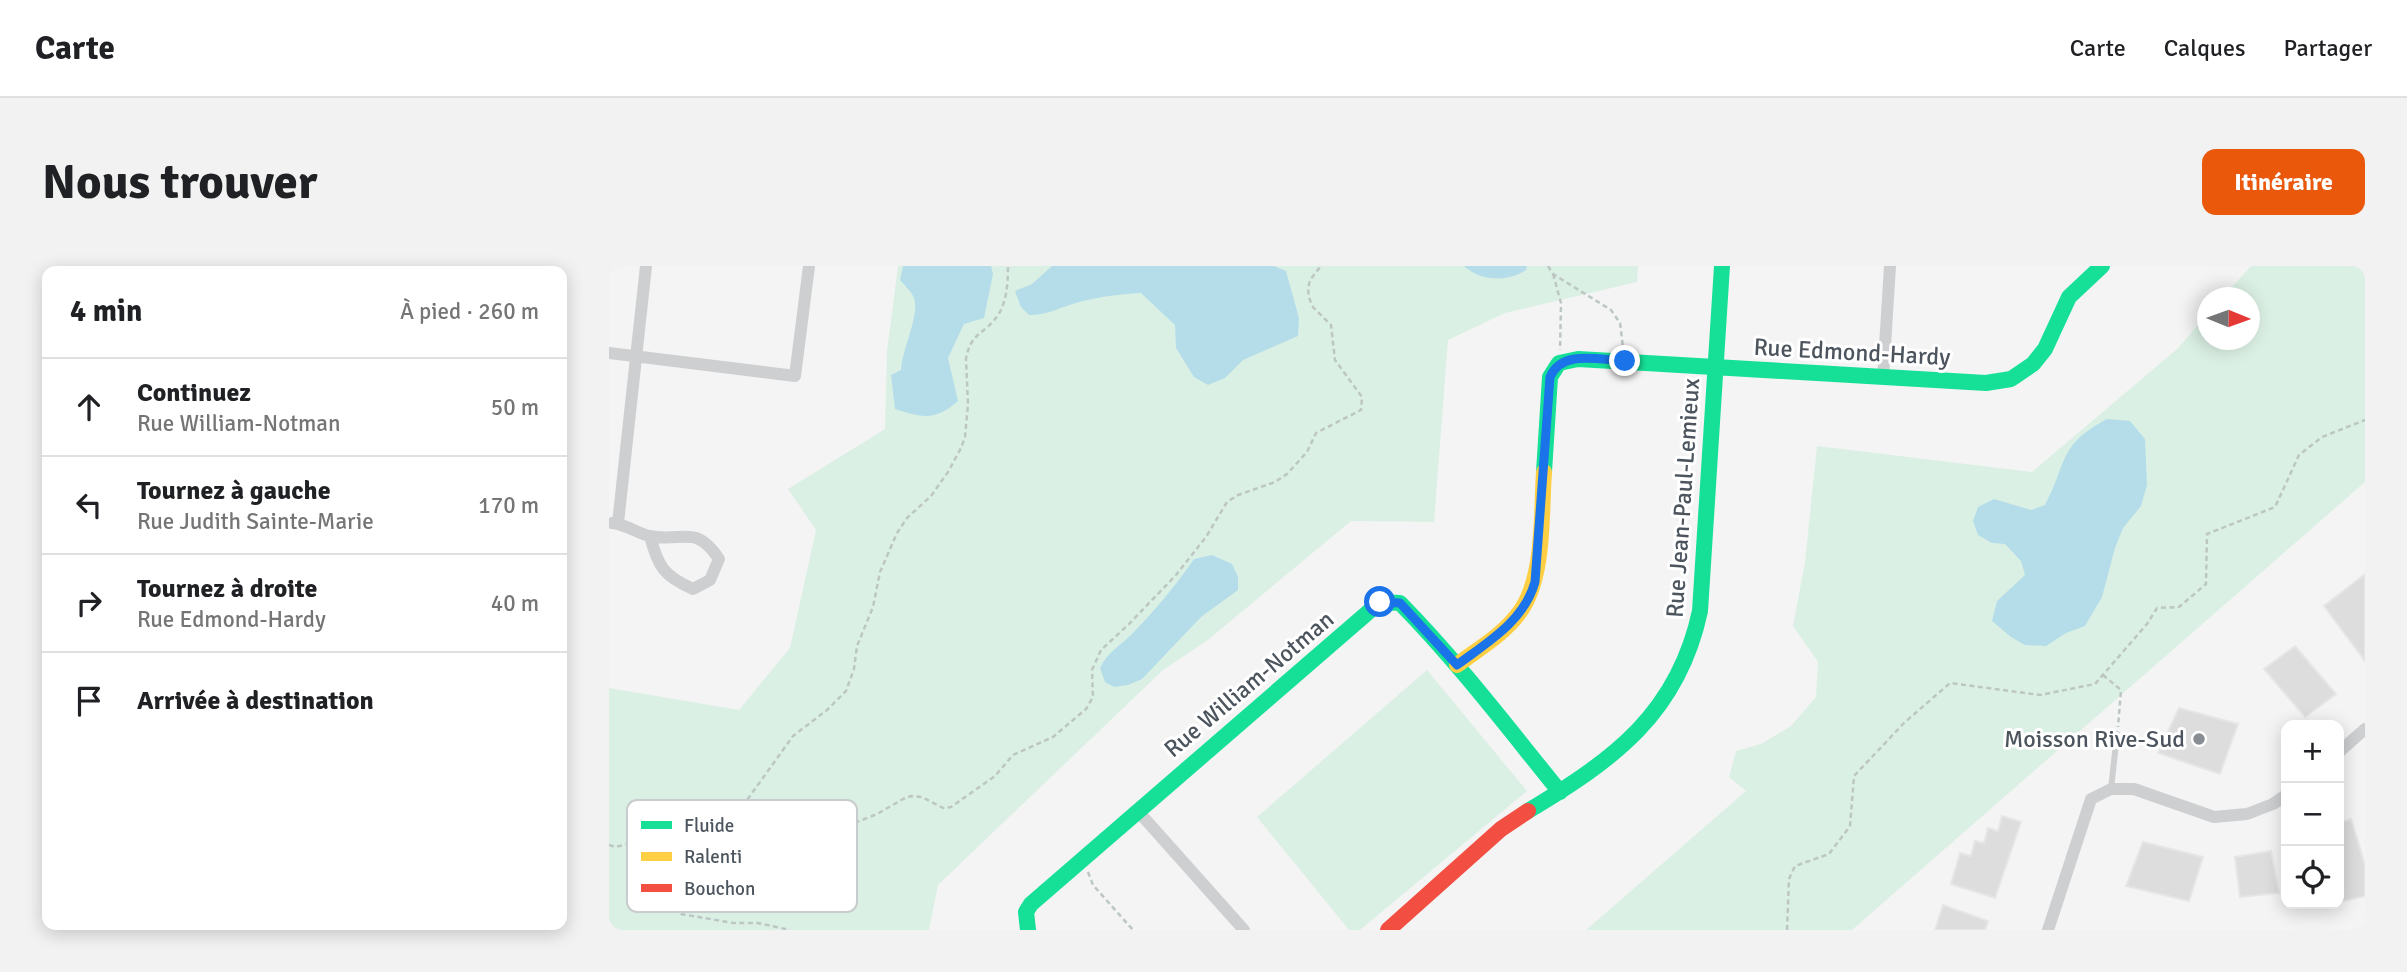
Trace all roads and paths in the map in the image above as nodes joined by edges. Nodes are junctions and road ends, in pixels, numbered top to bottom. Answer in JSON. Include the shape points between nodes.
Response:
{"nodes":[{"id":1,"x":646,"y":266,"type":"edge"},
{"id":2,"x":809,"y":266,"type":"edge"},
{"id":3,"x":1008,"y":266,"type":"edge"},
{"id":4,"x":1321,"y":266,"type":"edge"},
{"id":5,"x":1548,"y":266,"type":"edge"},
{"id":6,"x":1722,"y":266,"type":"edge"},
{"id":7,"x":1890,"y":266,"type":"edge"},
{"id":8,"x":2102,"y":266,"type":"edge"},
{"id":9,"x":1553,"y":274,"type":"junction"},
{"id":10,"x":609,"y":353,"type":"edge"},
{"id":11,"x":635,"y":355,"type":"junction"},
{"id":12,"x":1565,"y":361,"type":"junction"},
{"id":13,"x":1625,"y":361,"type":"junction"},
{"id":14,"x":1715,"y":367,"type":"junction"},
{"id":15,"x":1883,"y":378,"type":"junction"},
{"id":16,"x":2365,"y":420,"type":"edge"},
{"id":17,"x":613,"y":523,"type":"edge"},
{"id":18,"x":650,"y":536,"type":"junction"},
{"id":19,"x":1457,"y":665,"type":"junction"},
{"id":20,"x":2103,"y":675,"type":"junction"},
{"id":21,"x":2365,"y":729,"type":"edge"},
{"id":22,"x":2117,"y":734,"type":"joint"},
{"id":23,"x":2344,"y":748,"type":"edge"},
{"id":24,"x":2111,"y":789,"type":"junction"},
{"id":25,"x":1560,"y":792,"type":"junction"},
{"id":26,"x":2281,"y":798,"type":"edge"},
{"id":27,"x":747,"y":800,"type":"edge"},
{"id":28,"x":1137,"y":810,"type":"junction"},
{"id":29,"x":857,"y":822,"type":"edge"},
{"id":30,"x":627,"y":844,"type":"edge"},
{"id":31,"x":609,"y":845,"type":"edge"},
{"id":32,"x":1078,"y":862,"type":"junction"},
{"id":33,"x":680,"y":912,"type":"edge"},
{"id":34,"x":790,"y":930,"type":"edge"},
{"id":35,"x":1028,"y":930,"type":"edge"},
{"id":36,"x":1133,"y":930,"type":"edge"},
{"id":37,"x":1244,"y":930,"type":"edge"},
{"id":38,"x":1388,"y":930,"type":"edge"},
{"id":39,"x":1787,"y":930,"type":"edge"},
{"id":40,"x":2048,"y":930,"type":"edge"}],
"edges":[{"from":1,"to":11,"type":"street"},
{"from":2,"to":11,"type":"street","via":[[795,376]]},
{"from":3,"to":27,"type":"path","via":[[1000,312],[967,350],[968,404],[961,448],[931,496],[897,533],[880,572],[850,683],[837,701],[786,744]]},
{"from":4,"to":29,"type":"path","via":[[1310,280],[1309,298],[1331,324],[1335,360],[1362,397],[1361,411],[1316,433],[1307,452],[1287,474],[1227,502],[1176,575],[1101,650],[1092,670],[1093,697],[1064,729],[1013,755],[995,776],[951,807],[911,796]]},
{"from":5,"to":9,"type":"path"},
{"from":6,"to":14,"type":"street","name":"Rue Jean-Paul-Lemieux"},
{"from":7,"to":15,"type":"street"},
{"from":8,"to":15,"type":"street","name":"Rue Edmond-Hardy","via":[[2069,297],[2053,335],[2033,364],[2011,379],[1986,383]]},
{"from":9,"to":12,"type":"path","via":[[1561,303],[1559,344]]},
{"from":9,"to":13,"type":"path","via":[[1604,304],[1617,317]]},
{"from":10,"to":11,"type":"street"},
{"from":11,"to":17,"type":"street"},
{"from":12,"to":13,"type":"street","name":"Rue Edmond-Hardy"},
{"from":12,"to":19,"type":"street","via":[[1550,377],[1537,569],[1531,597],[1514,620]]},
{"from":13,"to":14,"type":"street","name":"Rue Edmond-Hardy"},
{"from":14,"to":15,"type":"street","name":"Rue Edmond-Hardy"},
{"from":14,"to":25,"type":"street","name":"Rue Jean-Paul-Lemieux","via":[[1700,611],[1687,661],[1652,717],[1591,773]]},
{"from":16,"to":20,"type":"path","via":[[2322,437],[2299,455],[2275,507],[2207,534],[2206,584],[2179,607],[2157,608]]},
{"from":17,"to":18,"type":"street"},
{"from":18,"to":18,"type":"street","via":[[657,560],[674,580],[693,589],[710,580],[719,559],[709,543],[693,537]]},
{"from":19,"to":25,"type":"street","name":"Rue William-Notman"},
{"from":19,"to":28,"type":"street","name":"Rue William-Notman","via":[[1400,603],[1380,602]]},
{"from":20,"to":22,"type":"path","via":[[2121,690]]},
{"from":20,"to":39,"type":"path","via":[[2095,684],[2040,695],[1950,683],[1854,776],[1850,825],[1829,854],[1795,866],[1789,879]]},
{"from":21,"to":23,"type":"street"},
{"from":22,"to":24,"type":"lane"},
{"from":24,"to":26,"type":"street","via":[[2134,789],[2214,817],[2247,814]]},
{"from":24,"to":40,"type":"street","via":[[2091,799]]},
{"from":25,"to":38,"type":"street","name":"Rue Jean-Paul-Lemieux","via":[[1500,830]]},
{"from":28,"to":32,"type":"street","name":"Rue William-Notman"},
{"from":28,"to":37,"type":"street"},
{"from":30,"to":31,"type":"path"},
{"from":32,"to":35,"type":"street","name":"Rue William-Notman","via":[[1031,904],[1026,912]]},
{"from":32,"to":36,"type":"path"},
{"from":33,"to":34,"type":"path"}]}
